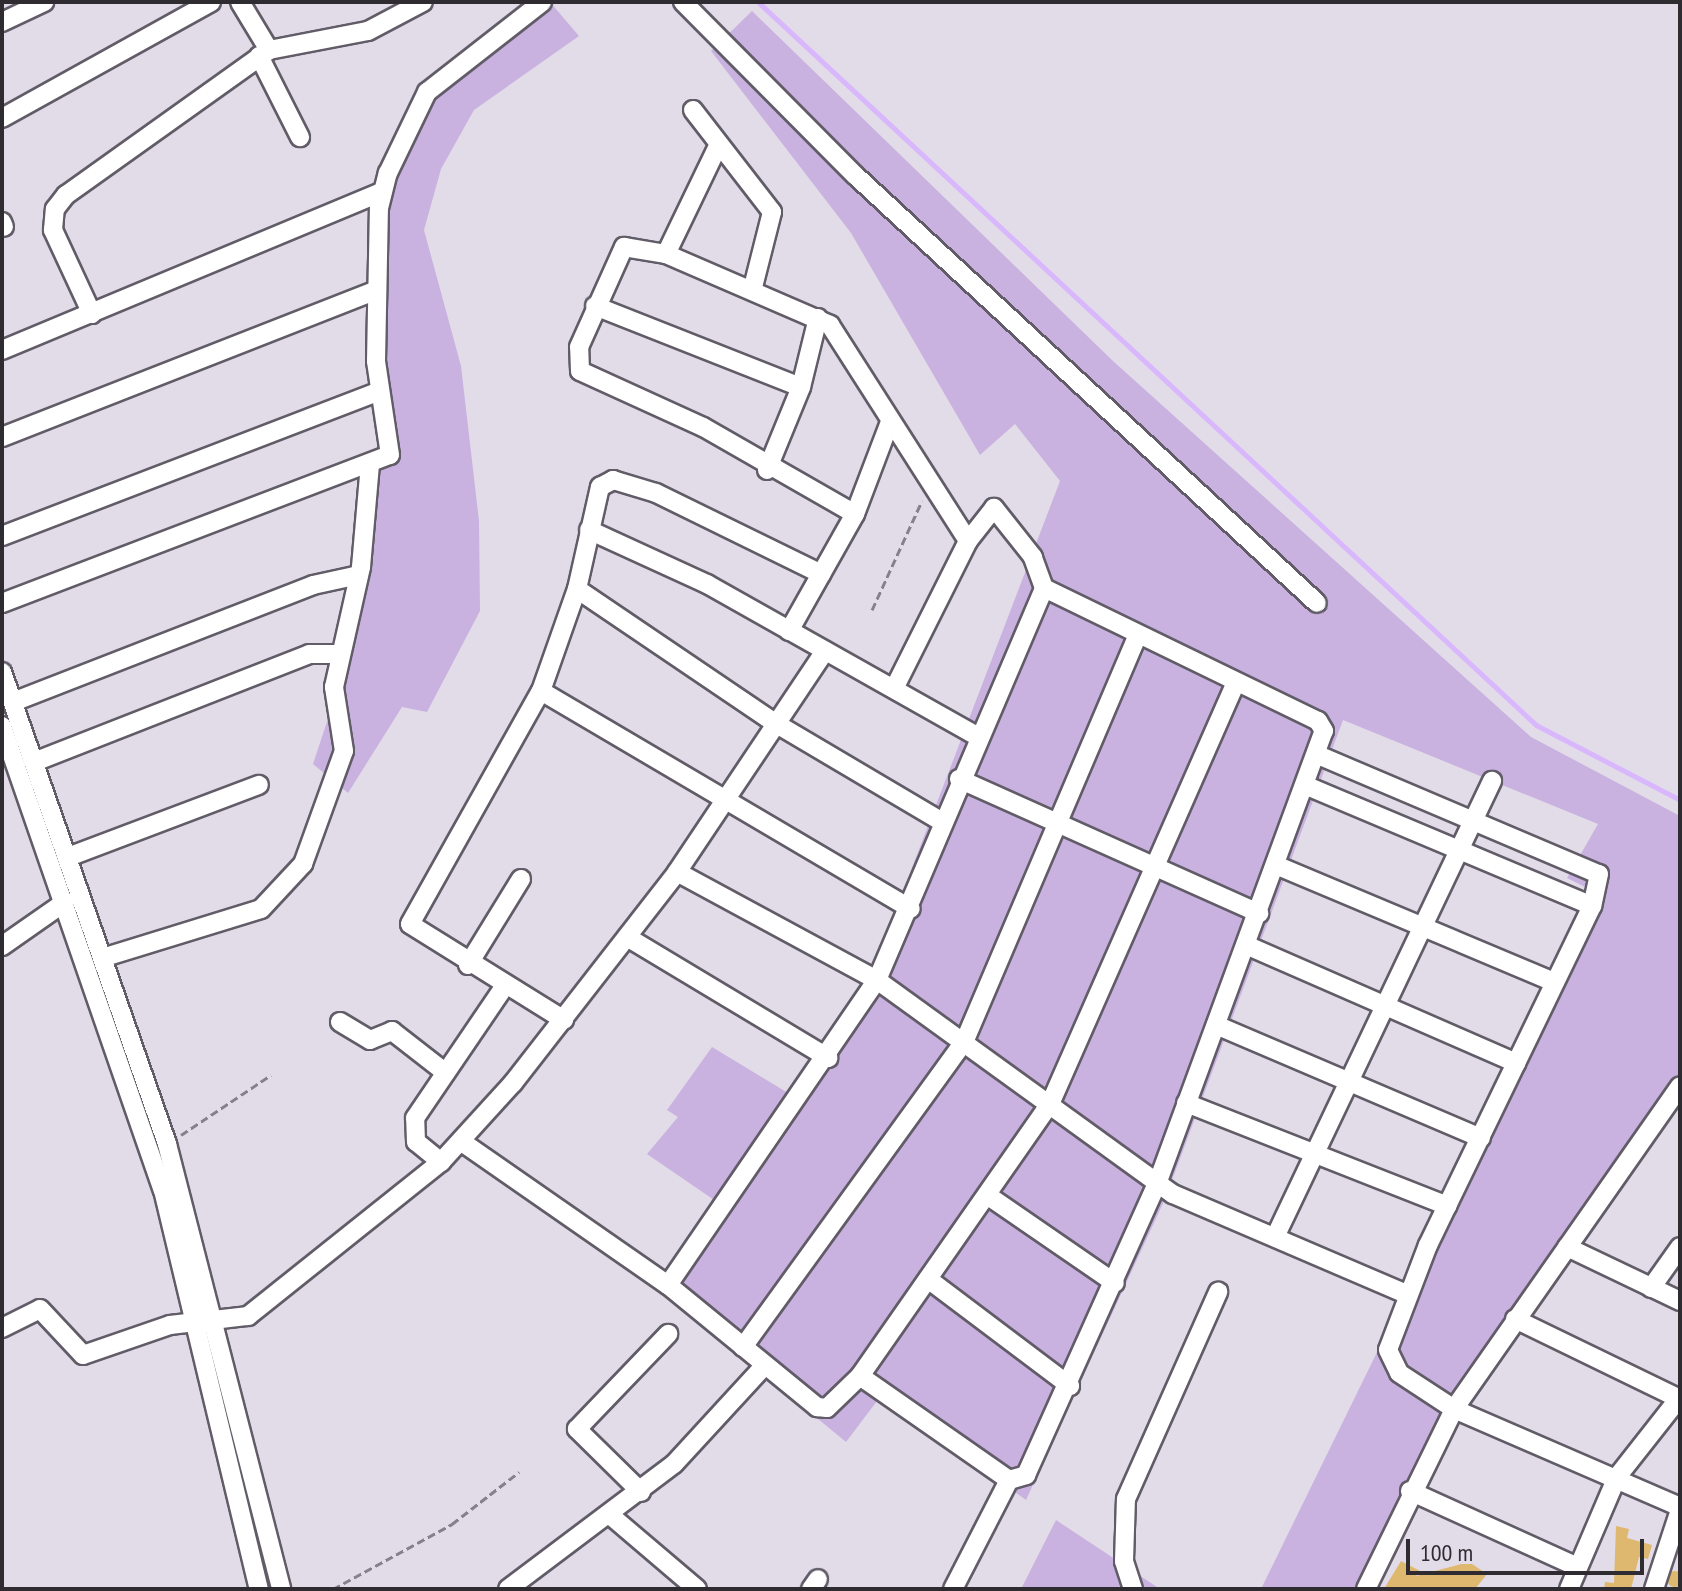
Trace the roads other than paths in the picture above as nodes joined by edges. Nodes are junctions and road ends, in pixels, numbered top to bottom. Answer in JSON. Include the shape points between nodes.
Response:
{"nodes":[{"id":1,"x":44,"y":2,"type":"edge"},
{"id":2,"x":211,"y":2,"type":"edge"},
{"id":3,"x":240,"y":2,"type":"edge"},
{"id":4,"x":423,"y":2,"type":"edge"},
{"id":5,"x":542,"y":2,"type":"edge"},
{"id":6,"x":683,"y":2,"type":"edge"},
{"id":7,"x":2,"y":22,"type":"edge"},
{"id":8,"x":264,"y":53,"type":"junction"},
{"id":9,"x":693,"y":110,"type":"dead end"},
{"id":10,"x":2,"y":118,"type":"edge"},
{"id":11,"x":300,"y":137,"type":"dead end"},
{"id":12,"x":719,"y":144,"type":"junction"},
{"id":13,"x":382,"y":192,"type":"junction"},
{"id":14,"x":666,"y":254,"type":"junction"},
{"id":15,"x":753,"y":287,"type":"junction"},
{"id":16,"x":377,"y":290,"type":"junction"},
{"id":17,"x":595,"y":306,"type":"junction"},
{"id":18,"x":92,"y":314,"type":"junction"},
{"id":19,"x":818,"y":318,"type":"junction"},
{"id":20,"x":2,"y":350,"type":"edge"},
{"id":21,"x":801,"y":387,"type":"junction"},
{"id":22,"x":378,"y":392,"type":"junction"},
{"id":23,"x":890,"y":422,"type":"junction"},
{"id":24,"x":2,"y":437,"type":"edge"},
{"id":25,"x":370,"y":465,"type":"junction"},
{"id":26,"x":767,"y":470,"type":"junction"},
{"id":27,"x":855,"y":514,"type":"junction"},
{"id":28,"x":589,"y":530,"type":"junction"},
{"id":29,"x":2,"y":536,"type":"edge"},
{"id":30,"x":968,"y":541,"type":"junction"},
{"id":31,"x":821,"y":574,"type":"junction"},
{"id":32,"x":359,"y":575,"type":"junction"},
{"id":33,"x":1044,"y":588,"type":"junction"},
{"id":34,"x":577,"y":589,"type":"junction"},
{"id":35,"x":2,"y":603,"type":"edge"},
{"id":36,"x":1317,"y":603,"type":"dead end"},
{"id":37,"x":789,"y":631,"type":"junction"},
{"id":38,"x":1138,"y":635,"type":"junction"},
{"id":39,"x":825,"y":651,"type":"junction"},
{"id":40,"x":340,"y":654,"type":"junction"},
{"id":41,"x":2,"y":672,"type":"edge"},
{"id":42,"x":1236,"y":682,"type":"junction"},
{"id":43,"x":895,"y":687,"type":"junction"},
{"id":44,"x":541,"y":691,"type":"junction"},
{"id":45,"x":13,"y":702,"type":"junction"},
{"id":46,"x":775,"y":723,"type":"junction"},
{"id":47,"x":7,"y":728,"type":"edge"},
{"id":48,"x":978,"y":737,"type":"junction"},
{"id":49,"x":1318,"y":755,"type":"junction"},
{"id":50,"x":34,"y":762,"type":"junction"},
{"id":51,"x":959,"y":779,"type":"junction"},
{"id":52,"x":1492,"y":781,"type":"dead end"},
{"id":53,"x":259,"y":785,"type":"dead end"},
{"id":54,"x":1307,"y":786,"type":"junction"},
{"id":55,"x":726,"y":801,"type":"junction"},
{"id":56,"x":1475,"y":816,"type":"junction"},
{"id":57,"x":941,"y":821,"type":"junction"},
{"id":58,"x":1055,"y":821,"type":"junction"},
{"id":59,"x":1460,"y":848,"type":"junction"},
{"id":60,"x":68,"y":857,"type":"junction"},
{"id":61,"x":1278,"y":866,"type":"junction"},
{"id":62,"x":1157,"y":867,"type":"junction"},
{"id":63,"x":677,"y":872,"type":"junction"},
{"id":64,"x":521,"y":879,"type":"dead end"},
{"id":65,"x":65,"y":902,"type":"junction"},
{"id":66,"x":1592,"y":906,"type":"junction"},
{"id":67,"x":911,"y":909,"type":"junction"},
{"id":68,"x":1259,"y":913,"type":"junction"},
{"id":69,"x":1423,"y":925,"type":"junction"},
{"id":70,"x":627,"y":937,"type":"junction"},
{"id":71,"x":1246,"y":945,"type":"junction"},
{"id":72,"x":2,"y":946,"type":"edge"},
{"id":73,"x":102,"y":958,"type":"junction"},
{"id":74,"x":468,"y":965,"type":"junction"},
{"id":75,"x":877,"y":980,"type":"junction"},
{"id":76,"x":1554,"y":982,"type":"junction"},
{"id":77,"x":504,"y":987,"type":"junction"},
{"id":78,"x":1386,"y":1003,"type":"junction"},
{"id":79,"x":564,"y":1020,"type":"junction"},
{"id":80,"x":340,"y":1022,"type":"dead end"},
{"id":81,"x":1216,"y":1025,"type":"junction"},
{"id":82,"x":965,"y":1040,"type":"junction"},
{"id":83,"x":828,"y":1058,"type":"junction"},
{"id":84,"x":1516,"y":1063,"type":"junction"},
{"id":85,"x":446,"y":1073,"type":"junction"},
{"id":86,"x":1349,"y":1081,"type":"junction"},
{"id":87,"x":1680,"y":1086,"type":"edge"},
{"id":88,"x":1186,"y":1103,"type":"junction"},
{"id":89,"x":1050,"y":1104,"type":"junction"},
{"id":90,"x":1481,"y":1138,"type":"junction"},
{"id":91,"x":462,"y":1142,"type":"junction"},
{"id":92,"x":1310,"y":1155,"type":"junction"},
{"id":93,"x":441,"y":1162,"type":"junction"},
{"id":94,"x":1157,"y":1184,"type":"junction"},
{"id":95,"x":987,"y":1195,"type":"junction"},
{"id":96,"x":1447,"y":1206,"type":"junction"},
{"id":97,"x":1276,"y":1235,"type":"junction"},
{"id":98,"x":1567,"y":1247,"type":"junction"},
{"id":99,"x":1680,"y":1247,"type":"edge"},
{"id":100,"x":928,"y":1279,"type":"junction"},
{"id":101,"x":1115,"y":1283,"type":"junction"},
{"id":102,"x":668,"y":1285,"type":"junction"},
{"id":103,"x":1651,"y":1288,"type":"junction"},
{"id":104,"x":1218,"y":1292,"type":"dead end"},
{"id":105,"x":1406,"y":1294,"type":"junction"},
{"id":106,"x":1680,"y":1301,"type":"edge"},
{"id":107,"x":1515,"y":1319,"type":"junction"},
{"id":108,"x":194,"y":1322,"type":"junction"},
{"id":109,"x":214,"y":1322,"type":"junction"},
{"id":110,"x":2,"y":1328,"type":"edge"},
{"id":111,"x":668,"y":1334,"type":"dead end"},
{"id":112,"x":743,"y":1347,"type":"junction"},
{"id":113,"x":765,"y":1365,"type":"junction"},
{"id":114,"x":860,"y":1376,"type":"junction"},
{"id":115,"x":1070,"y":1386,"type":"junction"},
{"id":116,"x":1680,"y":1398,"type":"edge"},
{"id":117,"x":1454,"y":1409,"type":"junction"},
{"id":118,"x":1617,"y":1477,"type":"junction"},
{"id":119,"x":1009,"y":1480,"type":"junction"},
{"id":120,"x":1410,"y":1491,"type":"junction"},
{"id":121,"x":641,"y":1492,"type":"junction"},
{"id":122,"x":1680,"y":1509,"type":"edge"},
{"id":123,"x":610,"y":1515,"type":"junction"},
{"id":124,"x":1575,"y":1566,"type":"junction"},
{"id":125,"x":259,"y":1589,"type":"edge"},
{"id":126,"x":281,"y":1589,"type":"edge"},
{"id":127,"x":508,"y":1589,"type":"edge"},
{"id":128,"x":697,"y":1589,"type":"edge"},
{"id":129,"x":953,"y":1589,"type":"edge"},
{"id":130,"x":1133,"y":1589,"type":"edge"},
{"id":131,"x":1366,"y":1589,"type":"edge"},
{"id":132,"x":1569,"y":1589,"type":"edge"},
{"id":133,"x":1654,"y":1589,"type":"edge"}],
"edges":[{"from":1,"to":7,"type":"street"},
{"from":2,"to":10,"type":"street"},
{"from":3,"to":8,"type":"street"},
{"from":4,"to":8,"type":"street","via":[[368,31]]},
{"from":5,"to":13,"type":"street","via":[[427,92]]},
{"from":6,"to":36,"type":"street","via":[[977,291]]},
{"from":8,"to":11,"type":"street"},
{"from":8,"to":18,"type":"street","via":[[55,209],[53,230]]},
{"from":9,"to":12,"type":"street"},
{"from":12,"to":14,"type":"street"},
{"from":12,"to":15,"type":"street","via":[[774,220]]},
{"from":13,"to":16,"type":"street"},
{"from":13,"to":18,"type":"street"},
{"from":14,"to":15,"type":"street"},
{"from":14,"to":17,"type":"street","via":[[624,247]]},
{"from":15,"to":19,"type":"street"},
{"from":16,"to":22,"type":"street"},
{"from":16,"to":24,"type":"street"},
{"from":17,"to":21,"type":"street"},
{"from":17,"to":26,"type":"street","via":[[575,362],[580,371],[703,427]]},
{"from":18,"to":20,"type":"street"},
{"from":19,"to":21,"type":"street"},
{"from":19,"to":23,"type":"street","via":[[844,340]]},
{"from":21,"to":26,"type":"street"},
{"from":22,"to":25,"type":"street","via":[[391,448]]},
{"from":22,"to":29,"type":"street"},
{"from":23,"to":27,"type":"street"},
{"from":23,"to":30,"type":"street"},
{"from":25,"to":32,"type":"street"},
{"from":25,"to":35,"type":"street"},
{"from":26,"to":27,"type":"street"},
{"from":27,"to":31,"type":"street"},
{"from":28,"to":31,"type":"street","via":[[602,483],[619,481]]},
{"from":28,"to":34,"type":"street"},
{"from":28,"to":37,"type":"street"},
{"from":30,"to":33,"type":"street","via":[[996,509],[1033,557]]},
{"from":30,"to":43,"type":"street"},
{"from":31,"to":37,"type":"street"},
{"from":32,"to":40,"type":"street"},
{"from":32,"to":45,"type":"street","via":[[313,585]]},
{"from":33,"to":38,"type":"street"},
{"from":33,"to":48,"type":"street"},
{"from":34,"to":44,"type":"street"},
{"from":34,"to":46,"type":"street"},
{"from":37,"to":39,"type":"street"},
{"from":38,"to":42,"type":"street"},
{"from":38,"to":58,"type":"street"},
{"from":39,"to":43,"type":"street"},
{"from":39,"to":46,"type":"street"},
{"from":40,"to":50,"type":"street","via":[[309,654]]},
{"from":40,"to":73,"type":"street","via":[[334,687],[342,760],[307,855],[289,882],[261,909]]},
{"from":41,"to":45,"type":"street"},
{"from":42,"to":49,"type":"street","via":[[1318,721],[1324,731]]},
{"from":42,"to":62,"type":"street"},
{"from":43,"to":48,"type":"street"},
{"from":44,"to":55,"type":"street"},
{"from":44,"to":74,"type":"street","via":[[412,917],[416,932]]},
{"from":45,"to":47,"type":"street"},
{"from":46,"to":55,"type":"street"},
{"from":46,"to":57,"type":"street"},
{"from":47,"to":50,"type":"street"},
{"from":47,"to":65,"type":"street"},
{"from":48,"to":51,"type":"street"},
{"from":49,"to":54,"type":"street"},
{"from":49,"to":56,"type":"street"},
{"from":50,"to":60,"type":"street"},
{"from":51,"to":57,"type":"street"},
{"from":51,"to":58,"type":"street"},
{"from":52,"to":56,"type":"street"},
{"from":53,"to":60,"type":"street"},
{"from":54,"to":59,"type":"street"},
{"from":54,"to":61,"type":"street"},
{"from":55,"to":63,"type":"street"},
{"from":55,"to":67,"type":"street"},
{"from":56,"to":59,"type":"street"},
{"from":56,"to":66,"type":"street","via":[[1590,865],[1600,878]]},
{"from":57,"to":67,"type":"street"},
{"from":58,"to":62,"type":"street"},
{"from":58,"to":82,"type":"street"},
{"from":59,"to":66,"type":"street"},
{"from":59,"to":69,"type":"street"},
{"from":60,"to":73,"type":"street"},
{"from":61,"to":68,"type":"street"},
{"from":61,"to":69,"type":"street"},
{"from":62,"to":68,"type":"street"},
{"from":62,"to":89,"type":"street"},
{"from":63,"to":70,"type":"street"},
{"from":63,"to":75,"type":"street"},
{"from":64,"to":74,"type":"street"},
{"from":65,"to":72,"type":"street"},
{"from":65,"to":108,"type":"street","via":[[151,1152]]},
{"from":66,"to":76,"type":"street"},
{"from":67,"to":75,"type":"street"},
{"from":68,"to":71,"type":"street"},
{"from":69,"to":76,"type":"street"},
{"from":69,"to":78,"type":"street"},
{"from":70,"to":79,"type":"street"},
{"from":70,"to":83,"type":"street"},
{"from":71,"to":78,"type":"street"},
{"from":71,"to":81,"type":"street"},
{"from":73,"to":109,"type":"street","via":[[167,1144]]},
{"from":74,"to":77,"type":"street"},
{"from":75,"to":82,"type":"street"},
{"from":75,"to":83,"type":"street"},
{"from":76,"to":84,"type":"street"},
{"from":77,"to":79,"type":"street"},
{"from":77,"to":85,"type":"street"},
{"from":78,"to":84,"type":"street"},
{"from":78,"to":86,"type":"street"},
{"from":79,"to":91,"type":"street"},
{"from":80,"to":85,"type":"street","via":[[370,1040],[389,1029]]},
{"from":81,"to":86,"type":"street"},
{"from":81,"to":88,"type":"street"},
{"from":82,"to":89,"type":"street"},
{"from":82,"to":112,"type":"street"},
{"from":83,"to":102,"type":"street"},
{"from":84,"to":90,"type":"street"},
{"from":85,"to":93,"type":"street","via":[[413,1129]]},
{"from":86,"to":90,"type":"street"},
{"from":86,"to":92,"type":"street"},
{"from":87,"to":98,"type":"street"},
{"from":88,"to":92,"type":"street"},
{"from":88,"to":94,"type":"street"},
{"from":89,"to":94,"type":"street"},
{"from":89,"to":95,"type":"street"},
{"from":90,"to":96,"type":"street"},
{"from":91,"to":93,"type":"street"},
{"from":91,"to":102,"type":"street"},
{"from":92,"to":96,"type":"street"},
{"from":92,"to":97,"type":"street"},
{"from":93,"to":109,"type":"street","via":[[248,1316]]},
{"from":94,"to":97,"type":"street"},
{"from":94,"to":101,"type":"street"},
{"from":95,"to":100,"type":"street"},
{"from":95,"to":101,"type":"street"},
{"from":96,"to":105,"type":"street"},
{"from":97,"to":105,"type":"street"},
{"from":98,"to":103,"type":"street"},
{"from":98,"to":107,"type":"street"},
{"from":99,"to":103,"type":"street"},
{"from":100,"to":114,"type":"street"},
{"from":100,"to":115,"type":"street"},
{"from":101,"to":115,"type":"street"},
{"from":102,"to":112,"type":"street"},
{"from":103,"to":106,"type":"street"},
{"from":104,"to":130,"type":"street","via":[[1126,1499],[1124,1561]]},
{"from":105,"to":117,"type":"street","via":[[1387,1339],[1392,1361]]},
{"from":107,"to":116,"type":"street"},
{"from":107,"to":117,"type":"street"},
{"from":108,"to":109,"type":"street"},
{"from":108,"to":110,"type":"street","via":[[83,1355],[40,1309]]},
{"from":108,"to":125,"type":"street"},
{"from":109,"to":126,"type":"street"},
{"from":111,"to":121,"type":"street","via":[[577,1429]]},
{"from":112,"to":113,"type":"street"},
{"from":113,"to":114,"type":"street","via":[[821,1409]]},
{"from":113,"to":121,"type":"street","via":[[727,1412]]},
{"from":114,"to":119,"type":"street"},
{"from":115,"to":119,"type":"street","via":[[1026,1475]]},
{"from":116,"to":118,"type":"street"},
{"from":117,"to":118,"type":"street"},
{"from":117,"to":120,"type":"street"},
{"from":118,"to":122,"type":"street"},
{"from":118,"to":124,"type":"street"},
{"from":119,"to":129,"type":"street"},
{"from":120,"to":124,"type":"street"},
{"from":120,"to":131,"type":"street"},
{"from":121,"to":123,"type":"street"},
{"from":122,"to":133,"type":"street"},
{"from":123,"to":127,"type":"street"},
{"from":123,"to":128,"type":"street"},
{"from":124,"to":132,"type":"street"}]}
